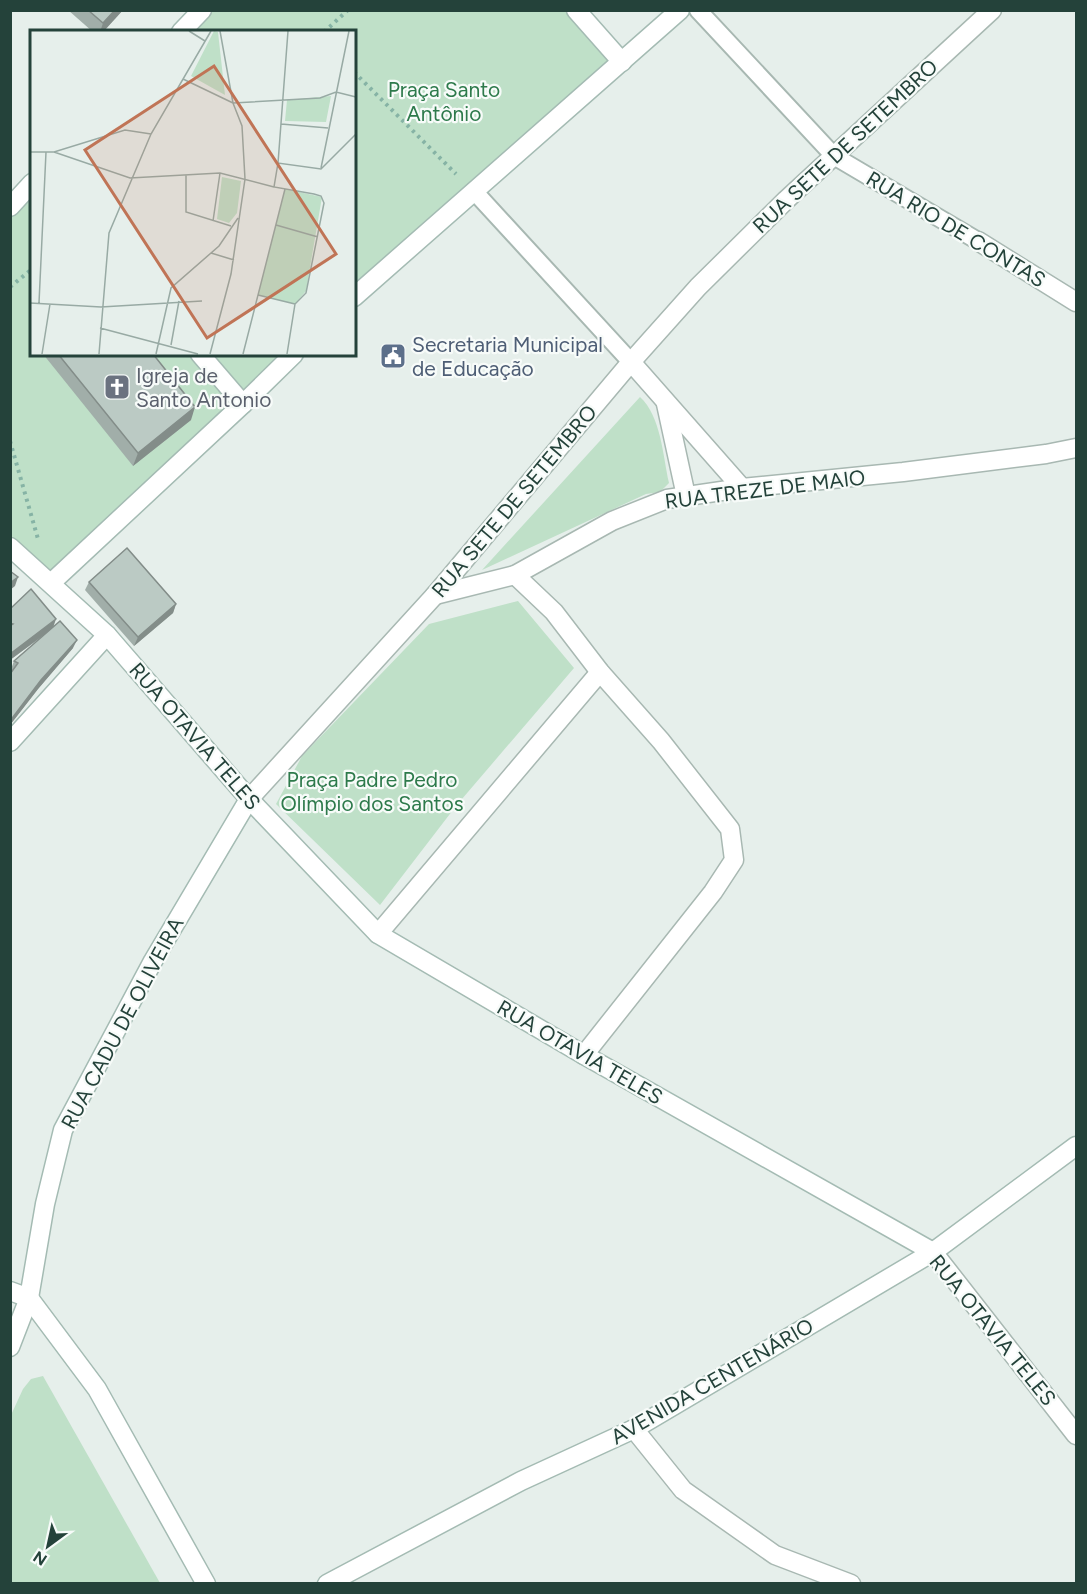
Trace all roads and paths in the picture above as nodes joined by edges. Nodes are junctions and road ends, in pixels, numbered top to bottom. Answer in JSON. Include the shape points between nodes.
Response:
{"nodes":[{"id":1,"x":202,"y":10,"type":"edge"},
{"id":2,"x":348,"y":10,"type":"edge"},
{"id":3,"x":576,"y":10,"type":"edge"},
{"id":4,"x":680,"y":10,"type":"edge"},
{"id":5,"x":698,"y":10,"type":"edge"},
{"id":6,"x":992,"y":10,"type":"edge"},
{"id":7,"x":183,"y":30,"type":"edge"},
{"id":8,"x":326,"y":30,"type":"edge"},
{"id":9,"x":622,"y":62,"type":"junction"},
{"id":10,"x":356,"y":74,"type":"edge"},
{"id":11,"x":834,"y":156,"type":"junction"},
{"id":12,"x":30,"y":185,"type":"edge"},
{"id":13,"x":474,"y":191,"type":"junction"},
{"id":14,"x":10,"y":207,"type":"edge"},
{"id":15,"x":978,"y":241,"type":"joint"},
{"id":16,"x":30,"y":271,"type":"edge"},
{"id":17,"x":10,"y":287,"type":"edge"},
{"id":18,"x":356,"y":295,"type":"edge"},
{"id":19,"x":1077,"y":302,"type":"edge"},
{"id":20,"x":202,"y":356,"type":"edge"},
{"id":21,"x":292,"y":356,"type":"edge"},
{"id":22,"x":631,"y":362,"type":"junction"},
{"id":23,"x":666,"y":402,"type":"junction"},
{"id":24,"x":243,"y":404,"type":"junction"},
{"id":25,"x":10,"y":441,"type":"edge"},
{"id":26,"x":1077,"y":448,"type":"edge"},
{"id":27,"x":742,"y":488,"type":"junction"},
{"id":28,"x":686,"y":496,"type":"junction"},
{"id":29,"x":39,"y":540,"type":"dead end"},
{"id":30,"x":10,"y":547,"type":"edge"},
{"id":31,"x":515,"y":575,"type":"junction"},
{"id":32,"x":51,"y":583,"type":"junction"},
{"id":33,"x":435,"y":595,"type":"junction"},
{"id":34,"x":106,"y":635,"type":"junction"},
{"id":35,"x":600,"y":672,"type":"junction"},
{"id":36,"x":10,"y":742,"type":"edge"},
{"id":37,"x":249,"y":799,"type":"junction"},
{"id":38,"x":378,"y":934,"type":"junction"},
{"id":39,"x":584,"y":1055,"type":"junction"},
{"id":40,"x":1077,"y":1146,"type":"edge"},
{"id":41,"x":933,"y":1252,"type":"junction"},
{"id":42,"x":10,"y":1291,"type":"edge"},
{"id":43,"x":29,"y":1298,"type":"junction"},
{"id":44,"x":10,"y":1347,"type":"edge"},
{"id":45,"x":634,"y":1429,"type":"junction"},
{"id":46,"x":1077,"y":1435,"type":"edge"},
{"id":47,"x":206,"y":1584,"type":"edge"},
{"id":48,"x":327,"y":1584,"type":"edge"},
{"id":49,"x":851,"y":1584,"type":"edge"}],
"edges":[{"from":1,"to":7,"type":"street"},
{"from":2,"to":8,"type":"path"},
{"from":3,"to":9,"type":"street"},
{"from":4,"to":9,"type":"street"},
{"from":5,"to":11,"type":"lane","name":"RUA RIO DE CONTAS"},
{"from":6,"to":11,"type":"street","name":"RUA SETE DE SETEMBRO"},
{"from":9,"to":13,"type":"street"},
{"from":10,"to":13,"type":"path"},
{"from":11,"to":15,"type":"lane","name":"RUA RIO DE CONTAS"},
{"from":11,"to":22,"type":"street","name":"RUA SETE DE SETEMBRO","via":[[698,287]]},
{"from":12,"to":14,"type":"street"},
{"from":13,"to":18,"type":"street"},
{"from":13,"to":22,"type":"lane"},
{"from":15,"to":19,"type":"street","name":"RUA RIO DE CONTAS"},
{"from":16,"to":17,"type":"path"},
{"from":20,"to":24,"type":"street"},
{"from":21,"to":24,"type":"street"},
{"from":22,"to":23,"type":"street"},
{"from":22,"to":33,"type":"street","name":"RUA SETE DE SETEMBRO"},
{"from":23,"to":27,"type":"street"},
{"from":23,"to":28,"type":"street"},
{"from":24,"to":32,"type":"street"},
{"from":25,"to":29,"type":"path"},
{"from":26,"to":27,"type":"street","name":"RUA TREZE DE MAIO","via":[[903,472]]},
{"from":27,"to":28,"type":"street","name":"RUA TREZE DE MAIO"},
{"from":28,"to":31,"type":"street","name":"RUA TREZE DE MAIO","via":[[667,499],[612,521]]},
{"from":30,"to":32,"type":"street"},
{"from":31,"to":33,"type":"street","name":"RUA TREZE DE MAIO"},
{"from":31,"to":35,"type":"street","via":[[555,612]]},
{"from":32,"to":34,"type":"street"},
{"from":33,"to":37,"type":"street","name":"RUA SETE DE SETEMBRO"},
{"from":34,"to":36,"type":"street"},
{"from":34,"to":37,"type":"street","name":"RUA OTAVIA TELES"},
{"from":35,"to":38,"type":"street"},
{"from":35,"to":39,"type":"street","via":[[730,829],[734,860]]},
{"from":37,"to":38,"type":"street","name":"RUA OTAVIA TELES"},
{"from":37,"to":43,"type":"street","name":"RUA CADU DE OLIVEIRA","via":[[153,961],[63,1130]]},
{"from":38,"to":39,"type":"street","name":"RUA OTAVIA TELES"},
{"from":39,"to":41,"type":"street","name":"RUA OTAVIA TELES"},
{"from":40,"to":41,"type":"street","name":"AVENIDA CENTENÁRIO"},
{"from":41,"to":45,"type":"street","name":"AVENIDA CENTENÁRIO"},
{"from":41,"to":46,"type":"street","name":"RUA OTAVIA TELES"},
{"from":42,"to":43,"type":"street"},
{"from":43,"to":44,"type":"street","name":"RUA CADU DE OLIVEIRA"},
{"from":43,"to":47,"type":"street","via":[[97,1389]]},
{"from":45,"to":48,"type":"street","name":"AVENIDA CENTENÁRIO","via":[[521,1481]]},
{"from":45,"to":49,"type":"street","via":[[683,1490],[775,1556]]}]}
